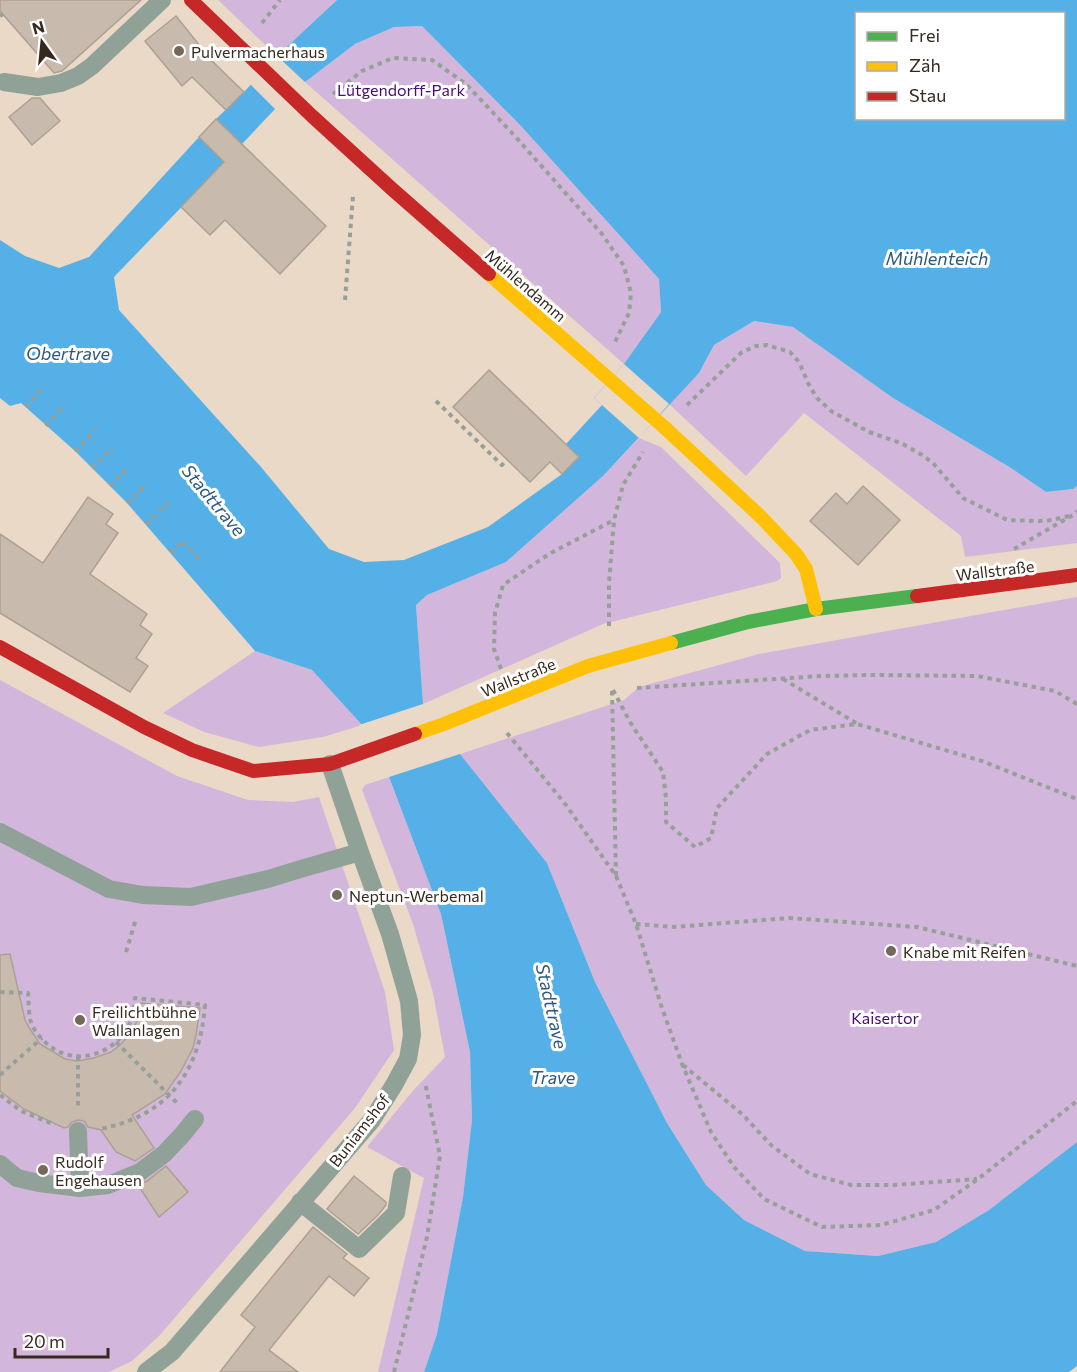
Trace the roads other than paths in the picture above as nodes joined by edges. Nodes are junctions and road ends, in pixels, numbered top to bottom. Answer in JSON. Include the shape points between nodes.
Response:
{"nodes":[{"id":1,"x":162,"y":0,"type":"edge"},
{"id":2,"x":191,"y":0,"type":"edge"},
{"id":3,"x":4,"y":82,"type":"dead end"},
{"id":4,"x":1077,"y":575,"type":"edge"},
{"id":5,"x":816,"y":609,"type":"junction"},
{"id":6,"x":0,"y":647,"type":"edge"},
{"id":7,"x":330,"y":764,"type":"junction"},
{"id":8,"x":0,"y":832,"type":"edge"},
{"id":9,"x":360,"y":852,"type":"junction"},
{"id":10,"x":195,"y":1119,"type":"dead end"},
{"id":11,"x":78,"y":1131,"type":"road end"},
{"id":12,"x":0,"y":1164,"type":"edge"},
{"id":13,"x":402,"y":1176,"type":"dead end"},
{"id":14,"x":80,"y":1188,"type":"junction"},
{"id":15,"x":300,"y":1202,"type":"junction"},
{"id":16,"x":146,"y":1372,"type":"edge"}],
"edges":[{"from":1,"to":3,"type":"lane","via":[[78,76],[61,84],[38,87]]},
{"from":2,"to":5,"type":"main road","name":"Mühlendamm","via":[[312,116],[761,517],[806,569]]},
{"from":4,"to":5,"type":"main road","name":"Wallstraße"},
{"from":5,"to":7,"type":"main road","name":"Wallstraße","via":[[748,622],[588,666],[444,724]]},
{"from":6,"to":7,"type":"main road","name":"Wallstraße","via":[[192,750],[253,771]]},
{"from":7,"to":9,"type":"lane","name":"Buniamshof"},
{"from":8,"to":9,"type":"lane","via":[[109,889],[143,895],[191,897]]},
{"from":9,"to":15,"type":"lane","name":"Buniamshof","via":[[409,1001],[411,1043],[408,1059],[372,1120]]},
{"from":10,"to":14,"type":"lane","via":[[164,1154],[140,1172],[108,1185]]},
{"from":11,"to":14,"type":"lane"},
{"from":12,"to":14,"type":"lane","via":[[17,1178]]},
{"from":13,"to":15,"type":"lane","via":[[396,1213],[359,1249]]},
{"from":15,"to":16,"type":"lane","name":"Buniamshof","via":[[172,1352]]}]}
